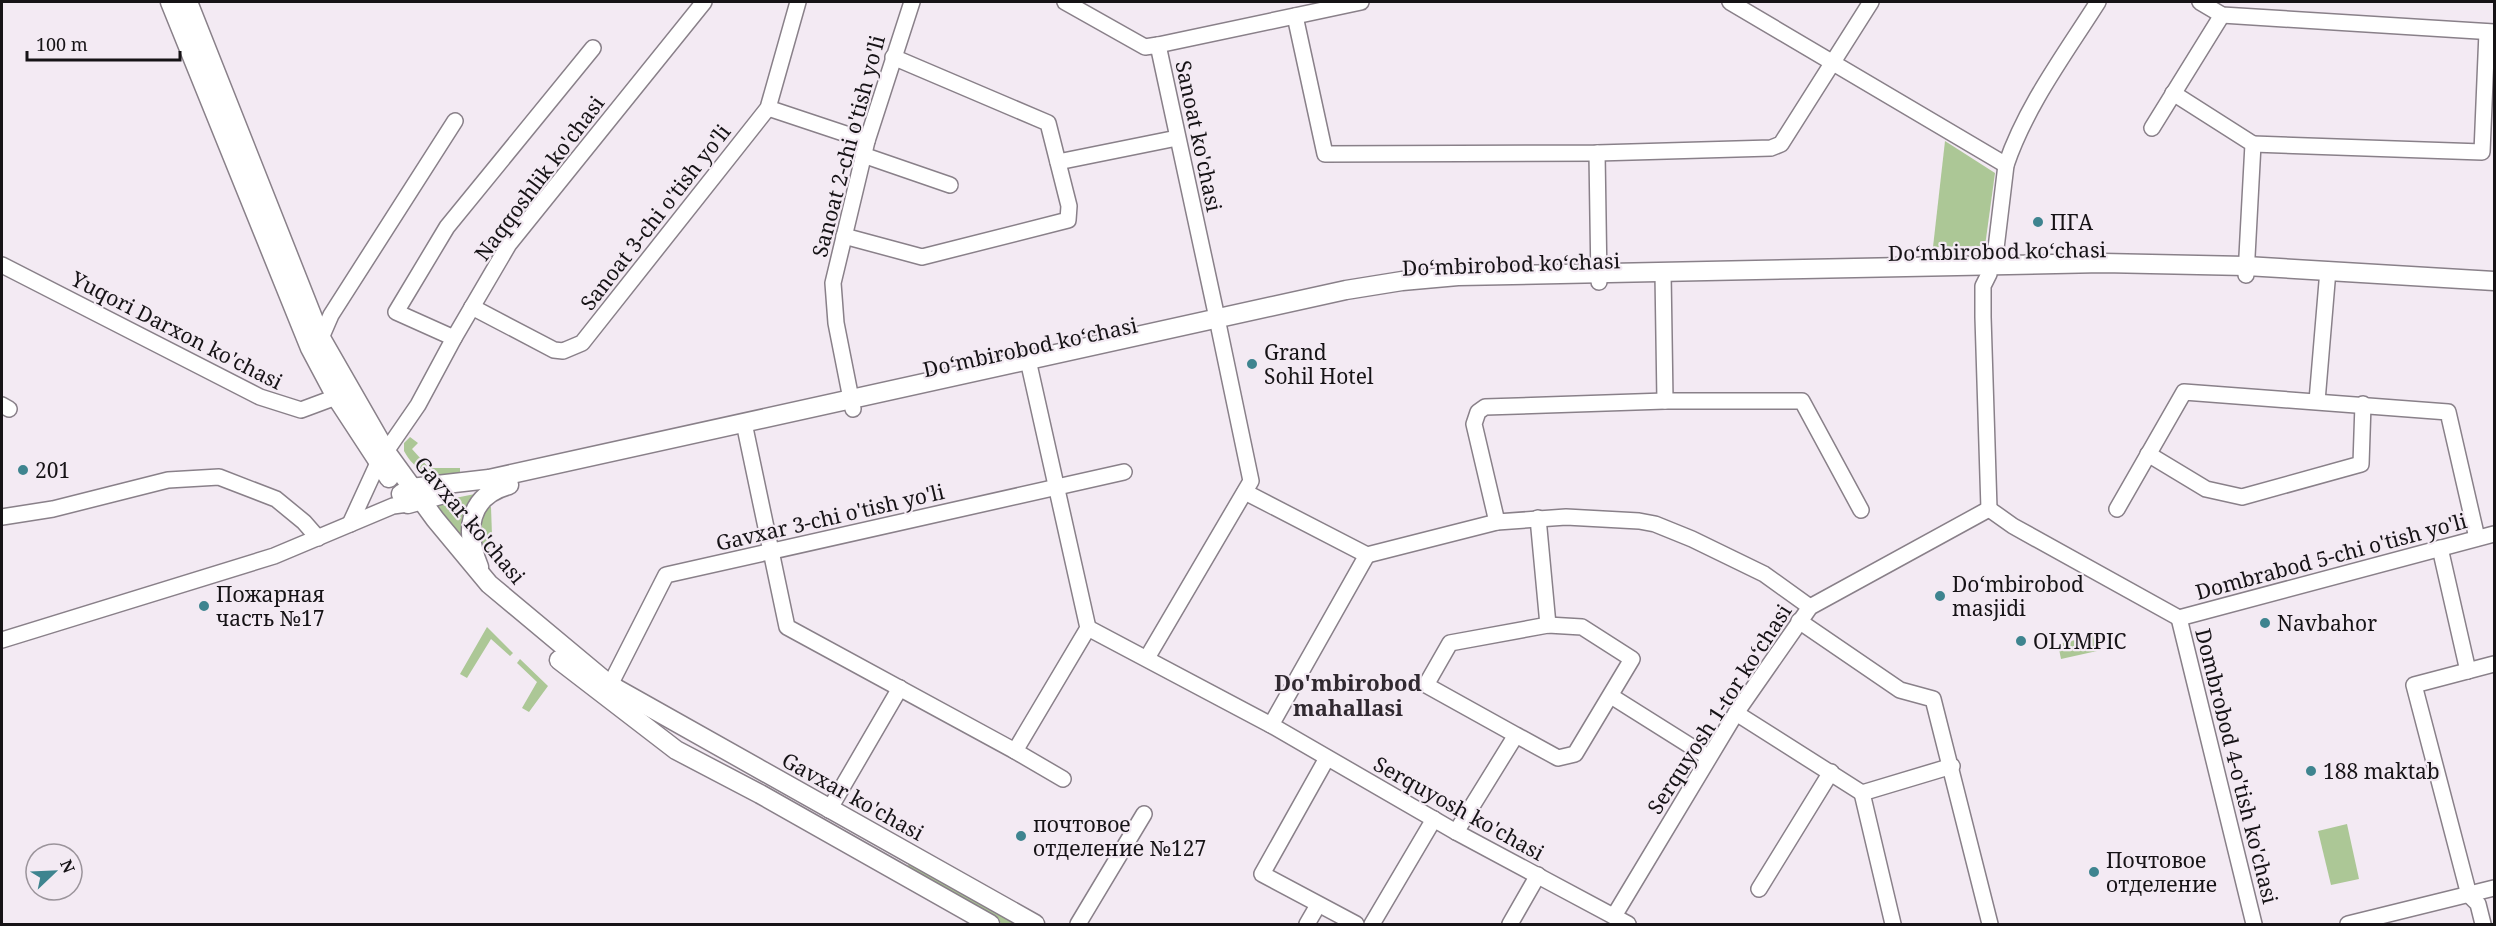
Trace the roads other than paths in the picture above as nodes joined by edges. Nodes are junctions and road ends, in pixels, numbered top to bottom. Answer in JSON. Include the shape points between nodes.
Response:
{"nodes":[{"id":1,"x":170,"y":2,"type":"edge"},
{"id":2,"x":188,"y":2,"type":"edge"},
{"id":3,"x":704,"y":2,"type":"edge"},
{"id":4,"x":798,"y":2,"type":"edge"},
{"id":5,"x":912,"y":2,"type":"edge"},
{"id":6,"x":1065,"y":2,"type":"edge"},
{"id":7,"x":1361,"y":2,"type":"edge"},
{"id":8,"x":1730,"y":2,"type":"edge"},
{"id":9,"x":1871,"y":2,"type":"edge"},
{"id":10,"x":2098,"y":2,"type":"edge"},
{"id":11,"x":2200,"y":2,"type":"edge"},
{"id":12,"x":1087,"y":7,"type":"edge"},
{"id":13,"x":2222,"y":15,"type":"junction"},
{"id":14,"x":1295,"y":16,"type":"junction"},
{"id":15,"x":2491,"y":32,"type":"edge"},
{"id":16,"x":1158,"y":45,"type":"junction"},
{"id":17,"x":593,"y":48,"type":"dead end"},
{"id":18,"x":893,"y":57,"type":"junction"},
{"id":19,"x":1832,"y":64,"type":"junction"},
{"id":20,"x":2174,"y":93,"type":"junction"},
{"id":21,"x":768,"y":108,"type":"junction"},
{"id":22,"x":455,"y":121,"type":"dead end"},
{"id":23,"x":2152,"y":128,"type":"dead end"},
{"id":24,"x":1177,"y":138,"type":"junction"},
{"id":25,"x":2253,"y":144,"type":"junction"},
{"id":26,"x":865,"y":148,"type":"junction"},
{"id":27,"x":1597,"y":153,"type":"junction"},
{"id":28,"x":1058,"y":162,"type":"junction"},
{"id":29,"x":2006,"y":165,"type":"junction"},
{"id":30,"x":950,"y":185,"type":"dead end"},
{"id":31,"x":844,"y":236,"type":"junction"},
{"id":32,"x":2,"y":265,"type":"edge"},
{"id":33,"x":2246,"y":270,"type":"junction"},
{"id":34,"x":1989,"y":273,"type":"junction"},
{"id":35,"x":2328,"y":275,"type":"junction"},
{"id":36,"x":1599,"y":277,"type":"junction"},
{"id":37,"x":1663,"y":277,"type":"junction"},
{"id":38,"x":2494,"y":281,"type":"edge"},
{"id":39,"x":2494,"y":290,"type":"edge"},
{"id":40,"x":472,"y":307,"type":"junction"},
{"id":41,"x":1218,"y":323,"type":"junction"},
{"id":42,"x":321,"y":338,"type":"junction"},
{"id":43,"x":454,"y":338,"type":"junction"},
{"id":44,"x":1029,"y":365,"type":"junction"},
{"id":45,"x":336,"y":397,"type":"junction"},
{"id":46,"x":1665,"y":401,"type":"junction"},
{"id":47,"x":2318,"y":401,"type":"junction"},
{"id":48,"x":851,"y":404,"type":"junction"},
{"id":49,"x":2363,"y":404,"type":"junction"},
{"id":50,"x":745,"y":428,"type":"junction"},
{"id":51,"x":2148,"y":454,"type":"junction"},
{"id":52,"x":382,"y":458,"type":"junction"},
{"id":53,"x":1124,"y":472,"type":"dead end"},
{"id":54,"x":509,"y":485,"type":"junction"},
{"id":55,"x":1059,"y":488,"type":"junction"},
{"id":56,"x":1245,"y":492,"type":"junction"},
{"id":57,"x":407,"y":498,"type":"junction"},
{"id":58,"x":2117,"y":508,"type":"dead end"},
{"id":59,"x":1989,"y":509,"type":"junction"},
{"id":60,"x":1861,"y":510,"type":"dead end"},
{"id":61,"x":2,"y":516,"type":"edge"},
{"id":62,"x":1538,"y":518,"type":"junction"},
{"id":63,"x":1497,"y":522,"type":"junction"},
{"id":64,"x":350,"y":524,"type":"junction"},
{"id":65,"x":2494,"y":534,"type":"edge"},
{"id":66,"x":318,"y":538,"type":"junction"},
{"id":67,"x":2476,"y":538,"type":"junction"},
{"id":68,"x":2440,"y":548,"type":"junction"},
{"id":69,"x":771,"y":552,"type":"junction"},
{"id":70,"x":1367,"y":555,"type":"junction"},
{"id":71,"x":489,"y":584,"type":"junction"},
{"id":72,"x":1810,"y":606,"type":"junction"},
{"id":73,"x":2179,"y":618,"type":"junction"},
{"id":74,"x":1799,"y":621,"type":"junction"},
{"id":75,"x":1548,"y":625,"type":"junction"},
{"id":76,"x":1088,"y":628,"type":"junction"},
{"id":77,"x":2,"y":640,"type":"edge"},
{"id":78,"x":1147,"y":658,"type":"junction"},
{"id":79,"x":2494,"y":664,"type":"edge"},
{"id":80,"x":2468,"y":671,"type":"junction"},
{"id":81,"x":610,"y":685,"type":"junction"},
{"id":82,"x":900,"y":688,"type":"junction"},
{"id":83,"x":1611,"y":696,"type":"junction"},
{"id":84,"x":1736,"y":713,"type":"junction"},
{"id":85,"x":1271,"y":725,"type":"junction"},
{"id":86,"x":1516,"y":735,"type":"junction"},
{"id":87,"x":1015,"y":750,"type":"junction"},
{"id":88,"x":1327,"y":758,"type":"junction"},
{"id":89,"x":1708,"y":758,"type":"junction"},
{"id":90,"x":1952,"y":766,"type":"junction"},
{"id":91,"x":1831,"y":772,"type":"junction"},
{"id":92,"x":1063,"y":779,"type":"dead end"},
{"id":93,"x":1862,"y":793,"type":"junction"},
{"id":94,"x":829,"y":810,"type":"junction"},
{"id":95,"x":1144,"y":814,"type":"dead end"},
{"id":96,"x":1434,"y":819,"type":"junction"},
{"id":97,"x":1456,"y":832,"type":"junction"},
{"id":98,"x":906,"y":850,"type":"junction"},
{"id":99,"x":895,"y":871,"type":"junction"},
{"id":100,"x":1538,"y":875,"type":"junction"},
{"id":101,"x":2494,"y":888,"type":"edge"},
{"id":102,"x":1759,"y":889,"type":"dead end"},
{"id":103,"x":2469,"y":895,"type":"junction"},
{"id":104,"x":1318,"y":905,"type":"junction"},
{"id":105,"x":1614,"y":916,"type":"junction"},
{"id":106,"x":990,"y":924,"type":"edge"},
{"id":107,"x":1035,"y":924,"type":"edge"},
{"id":108,"x":1078,"y":924,"type":"edge"},
{"id":109,"x":1307,"y":924,"type":"edge"},
{"id":110,"x":1356,"y":924,"type":"edge"},
{"id":111,"x":1372,"y":924,"type":"edge"},
{"id":112,"x":1510,"y":924,"type":"edge"},
{"id":113,"x":1628,"y":924,"type":"edge"},
{"id":114,"x":1893,"y":924,"type":"edge"},
{"id":115,"x":1990,"y":924,"type":"edge"},
{"id":116,"x":2254,"y":924,"type":"edge"},
{"id":117,"x":2348,"y":924,"type":"edge"},
{"id":118,"x":2483,"y":924,"type":"edge"}],
"edges":[{"from":1,"to":45,"type":"main road","name":"Gavxar ko'chasi","via":[[310,348]]},
{"from":2,"to":42,"type":"main road","name":"Gavxar ko'chasi"},
{"from":3,"to":40,"type":"street","name":"Naqqoshlik ko'chasi","via":[[509,244]]},
{"from":4,"to":21,"type":"street","name":"Sanoat 3-chi o'tish yo'li"},
{"from":5,"to":18,"type":"street","name":"Sanoat 2-chi o'tish yo'li"},
{"from":6,"to":12,"type":"street","name":"Sanoat ko'chasi"},
{"from":7,"to":14,"type":"street"},
{"from":8,"to":19,"type":"street"},
{"from":9,"to":19,"type":"street"},
{"from":10,"to":29,"type":"street","via":[[2034,105]]},
{"from":11,"to":13,"type":"street"},
{"from":12,"to":16,"type":"street","name":"Sanoat ko'chasi","via":[[1145,47]]},
{"from":13,"to":15,"type":"street"},
{"from":13,"to":20,"type":"street"},
{"from":14,"to":16,"type":"street"},
{"from":14,"to":27,"type":"street","via":[[1325,154]]},
{"from":15,"to":25,"type":"street","via":[[2482,152]]},
{"from":16,"to":24,"type":"street","name":"Sanoat ko'chasi"},
{"from":17,"to":43,"type":"street","via":[[447,227],[396,312]]},
{"from":18,"to":26,"type":"street","name":"Sanoat 2-chi o'tish yo'li"},
{"from":18,"to":28,"type":"street","via":[[1048,123]]},
{"from":19,"to":27,"type":"street","via":[[1781,144],[1771,148]]},
{"from":19,"to":29,"type":"street"},
{"from":20,"to":23,"type":"street"},
{"from":20,"to":25,"type":"street"},
{"from":21,"to":26,"type":"street"},
{"from":21,"to":40,"type":"street","name":"Sanoat 3-chi o'tish yo'li","via":[[582,343],[563,351],[554,350]]},
{"from":22,"to":42,"type":"street","via":[[331,315]]},
{"from":24,"to":28,"type":"street"},
{"from":24,"to":41,"type":"street","name":"Sanoat ko'chasi"},
{"from":25,"to":33,"type":"street"},
{"from":26,"to":30,"type":"street"},
{"from":26,"to":31,"type":"street","name":"Sanoat 2-chi o'tish yo'li"},
{"from":27,"to":36,"type":"street"},
{"from":28,"to":31,"type":"street","via":[[1069,206],[1068,220],[1060,223],[922,257]]},
{"from":29,"to":34,"type":"street"},
{"from":31,"to":48,"type":"street","name":"Sanoat 2-chi o'tish yo'li","via":[[833,297]]},
{"from":32,"to":45,"type":"street","name":"Yuqori Darxon ko'chasi","via":[[260,397],[301,410]]},
{"from":33,"to":34,"type":"main road","name":"Doʻmbirobod koʻchasi"},
{"from":33,"to":35,"type":"main road","name":"Doʻmbirobod koʻchasi"},
{"from":34,"to":37,"type":"main road","name":"Doʻmbirobod koʻchasi"},
{"from":34,"to":59,"type":"street"},
{"from":35,"to":38,"type":"main road","name":"Doʻmbirobod koʻchasi"},
{"from":35,"to":39,"type":"main road","name":"Doʻmbirobod koʻchasi"},
{"from":35,"to":47,"type":"street"},
{"from":36,"to":37,"type":"main road","name":"Doʻmbirobod koʻchasi"},
{"from":36,"to":41,"type":"main road","name":"Doʻmbirobod koʻchasi","via":[[1404,289]]},
{"from":37,"to":46,"type":"street"},
{"from":40,"to":43,"type":"street","name":"Naqqoshlik ko'chasi"},
{"from":41,"to":44,"type":"main road","name":"Doʻmbirobod koʻchasi"},
{"from":41,"to":56,"type":"street","name":"Sanoat ko'chasi","via":[[1251,481]]},
{"from":42,"to":52,"type":"main road","name":"Gavxar ko'chasi"},
{"from":43,"to":52,"type":"street","name":"Naqqoshlik ko'chasi","via":[[418,405]]},
{"from":44,"to":48,"type":"main road","name":"Doʻmbirobod koʻchasi"},
{"from":44,"to":55,"type":"street"},
{"from":45,"to":52,"type":"main road","name":"Gavxar ko'chasi"},
{"from":46,"to":60,"type":"street","via":[[1802,401]]},
{"from":46,"to":63,"type":"street","via":[[1480,409],[1474,424]]},
{"from":47,"to":49,"type":"street"},
{"from":47,"to":51,"type":"street","via":[[2184,392]]},
{"from":48,"to":50,"type":"main road","name":"Doʻmbirobod koʻchasi"},
{"from":49,"to":51,"type":"street","via":[[2361,464],[2242,497],[2206,489]]},
{"from":49,"to":67,"type":"street","via":[[2448,411]]},
{"from":50,"to":54,"type":"main road","name":"Doʻmbirobod koʻchasi"},
{"from":50,"to":57,"type":"main road","name":"Doʻmbirobod koʻchasi","via":[[489,479],[438,485]]},
{"from":50,"to":69,"type":"street"},
{"from":51,"to":58,"type":"street"},
{"from":52,"to":57,"type":"main road","name":"Gavxar ko'chasi"},
{"from":52,"to":64,"type":"street","name":"Naqqoshlik ko'chasi"},
{"from":53,"to":55,"type":"street","name":"Gavxar 3-chi o'tish yo'li"},
{"from":54,"to":57,"type":"main road","name":"Doʻmbirobod koʻchasi"},
{"from":54,"to":71,"type":"main road","via":[[486,494],[474,515],[474,551]]},
{"from":55,"to":69,"type":"street","name":"Gavxar 3-chi o'tish yo'li"},
{"from":55,"to":76,"type":"street"},
{"from":56,"to":70,"type":"street"},
{"from":56,"to":78,"type":"street"},
{"from":57,"to":64,"type":"street"},
{"from":57,"to":71,"type":"main road","name":"Gavxar ko'chasi"},
{"from":57,"to":99,"type":"main road","name":"Gavxar ko'chasi","via":[[492,604],[581,678],[676,750]]},
{"from":59,"to":72,"type":"street","name":"Serquyosh 1-tor koʻchasi"},
{"from":59,"to":73,"type":"street"},
{"from":61,"to":66,"type":"street","via":[[53,509],[168,480],[219,477],[276,499]]},
{"from":62,"to":63,"type":"street"},
{"from":62,"to":72,"type":"street","via":[[1591,517],[1655,524],[1764,574]]},
{"from":62,"to":75,"type":"street"},
{"from":63,"to":70,"type":"street"},
{"from":64,"to":66,"type":"street"},
{"from":65,"to":67,"type":"street","name":"Dombrabod 5-chi o'tish yo'li"},
{"from":66,"to":77,"type":"street","via":[[274,556]]},
{"from":67,"to":68,"type":"street","name":"Dombrabod 5-chi o'tish yo'li"},
{"from":68,"to":73,"type":"street","name":"Dombrabod 5-chi o'tish yo'li"},
{"from":68,"to":80,"type":"street"},
{"from":69,"to":81,"type":"street","name":"Gavxar 3-chi o'tish yo'li","via":[[666,575]]},
{"from":69,"to":82,"type":"street","via":[[787,627]]},
{"from":70,"to":85,"type":"street"},
{"from":71,"to":81,"type":"main road","name":"Gavxar ko'chasi"},
{"from":72,"to":74,"type":"street","name":"Serquyosh 1-tor koʻchasi"},
{"from":73,"to":116,"type":"street","name":"Dombrobod 4-o'tish ko'chasi"},
{"from":74,"to":84,"type":"street","name":"Serquyosh 1-tor koʻchasi"},
{"from":74,"to":90,"type":"street","via":[[1900,690],[1933,699]]},
{"from":75,"to":83,"type":"street","via":[[1582,627],[1632,658]]},
{"from":75,"to":86,"type":"street","via":[[1450,643],[1425,685]]},
{"from":76,"to":78,"type":"street","name":"Serquyosh ko'chasi"},
{"from":76,"to":87,"type":"street"},
{"from":78,"to":85,"type":"street","name":"Serquyosh ko'chasi"},
{"from":79,"to":80,"type":"street"},
{"from":80,"to":103,"type":"street","via":[[2415,685]]},
{"from":81,"to":94,"type":"main road","name":"Gavxar ko'chasi"},
{"from":82,"to":87,"type":"street"},
{"from":82,"to":94,"type":"street"},
{"from":83,"to":86,"type":"street","via":[[1571,757],[1558,758]]},
{"from":83,"to":89,"type":"street"},
{"from":84,"to":89,"type":"street","name":"Serquyosh 1-tor koʻchasi"},
{"from":84,"to":91,"type":"street"},
{"from":85,"to":88,"type":"street","name":"Serquyosh ko'chasi"},
{"from":86,"to":97,"type":"street"},
{"from":87,"to":92,"type":"street"},
{"from":88,"to":96,"type":"street","name":"Serquyosh ko'chasi"},
{"from":88,"to":104,"type":"street","via":[[1262,874]]},
{"from":89,"to":105,"type":"street","name":"Serquyosh 1-tor koʻchasi"},
{"from":90,"to":93,"type":"street"},
{"from":90,"to":115,"type":"street"},
{"from":91,"to":93,"type":"street"},
{"from":91,"to":102,"type":"street"},
{"from":93,"to":114,"type":"street"},
{"from":94,"to":98,"type":"main road","name":"Gavxar ko'chasi"},
{"from":95,"to":108,"type":"street"},
{"from":96,"to":97,"type":"street","name":"Serquyosh ko'chasi"},
{"from":96,"to":111,"type":"street"},
{"from":97,"to":100,"type":"street","name":"Serquyosh ko'chasi"},
{"from":98,"to":99,"type":"main road"},
{"from":98,"to":107,"type":"main road","name":"Gavxar ko'chasi"},
{"from":99,"to":106,"type":"main road","name":"Gavxar ko'chasi"},
{"from":100,"to":105,"type":"street","name":"Serquyosh ko'chasi"},
{"from":100,"to":112,"type":"street"},
{"from":101,"to":103,"type":"street"},
{"from":103,"to":117,"type":"street"},
{"from":103,"to":118,"type":"street","via":[[2478,904]]},
{"from":104,"to":109,"type":"street"},
{"from":104,"to":110,"type":"street"},
{"from":105,"to":113,"type":"street","name":"Serquyosh ko'chasi"}]}
